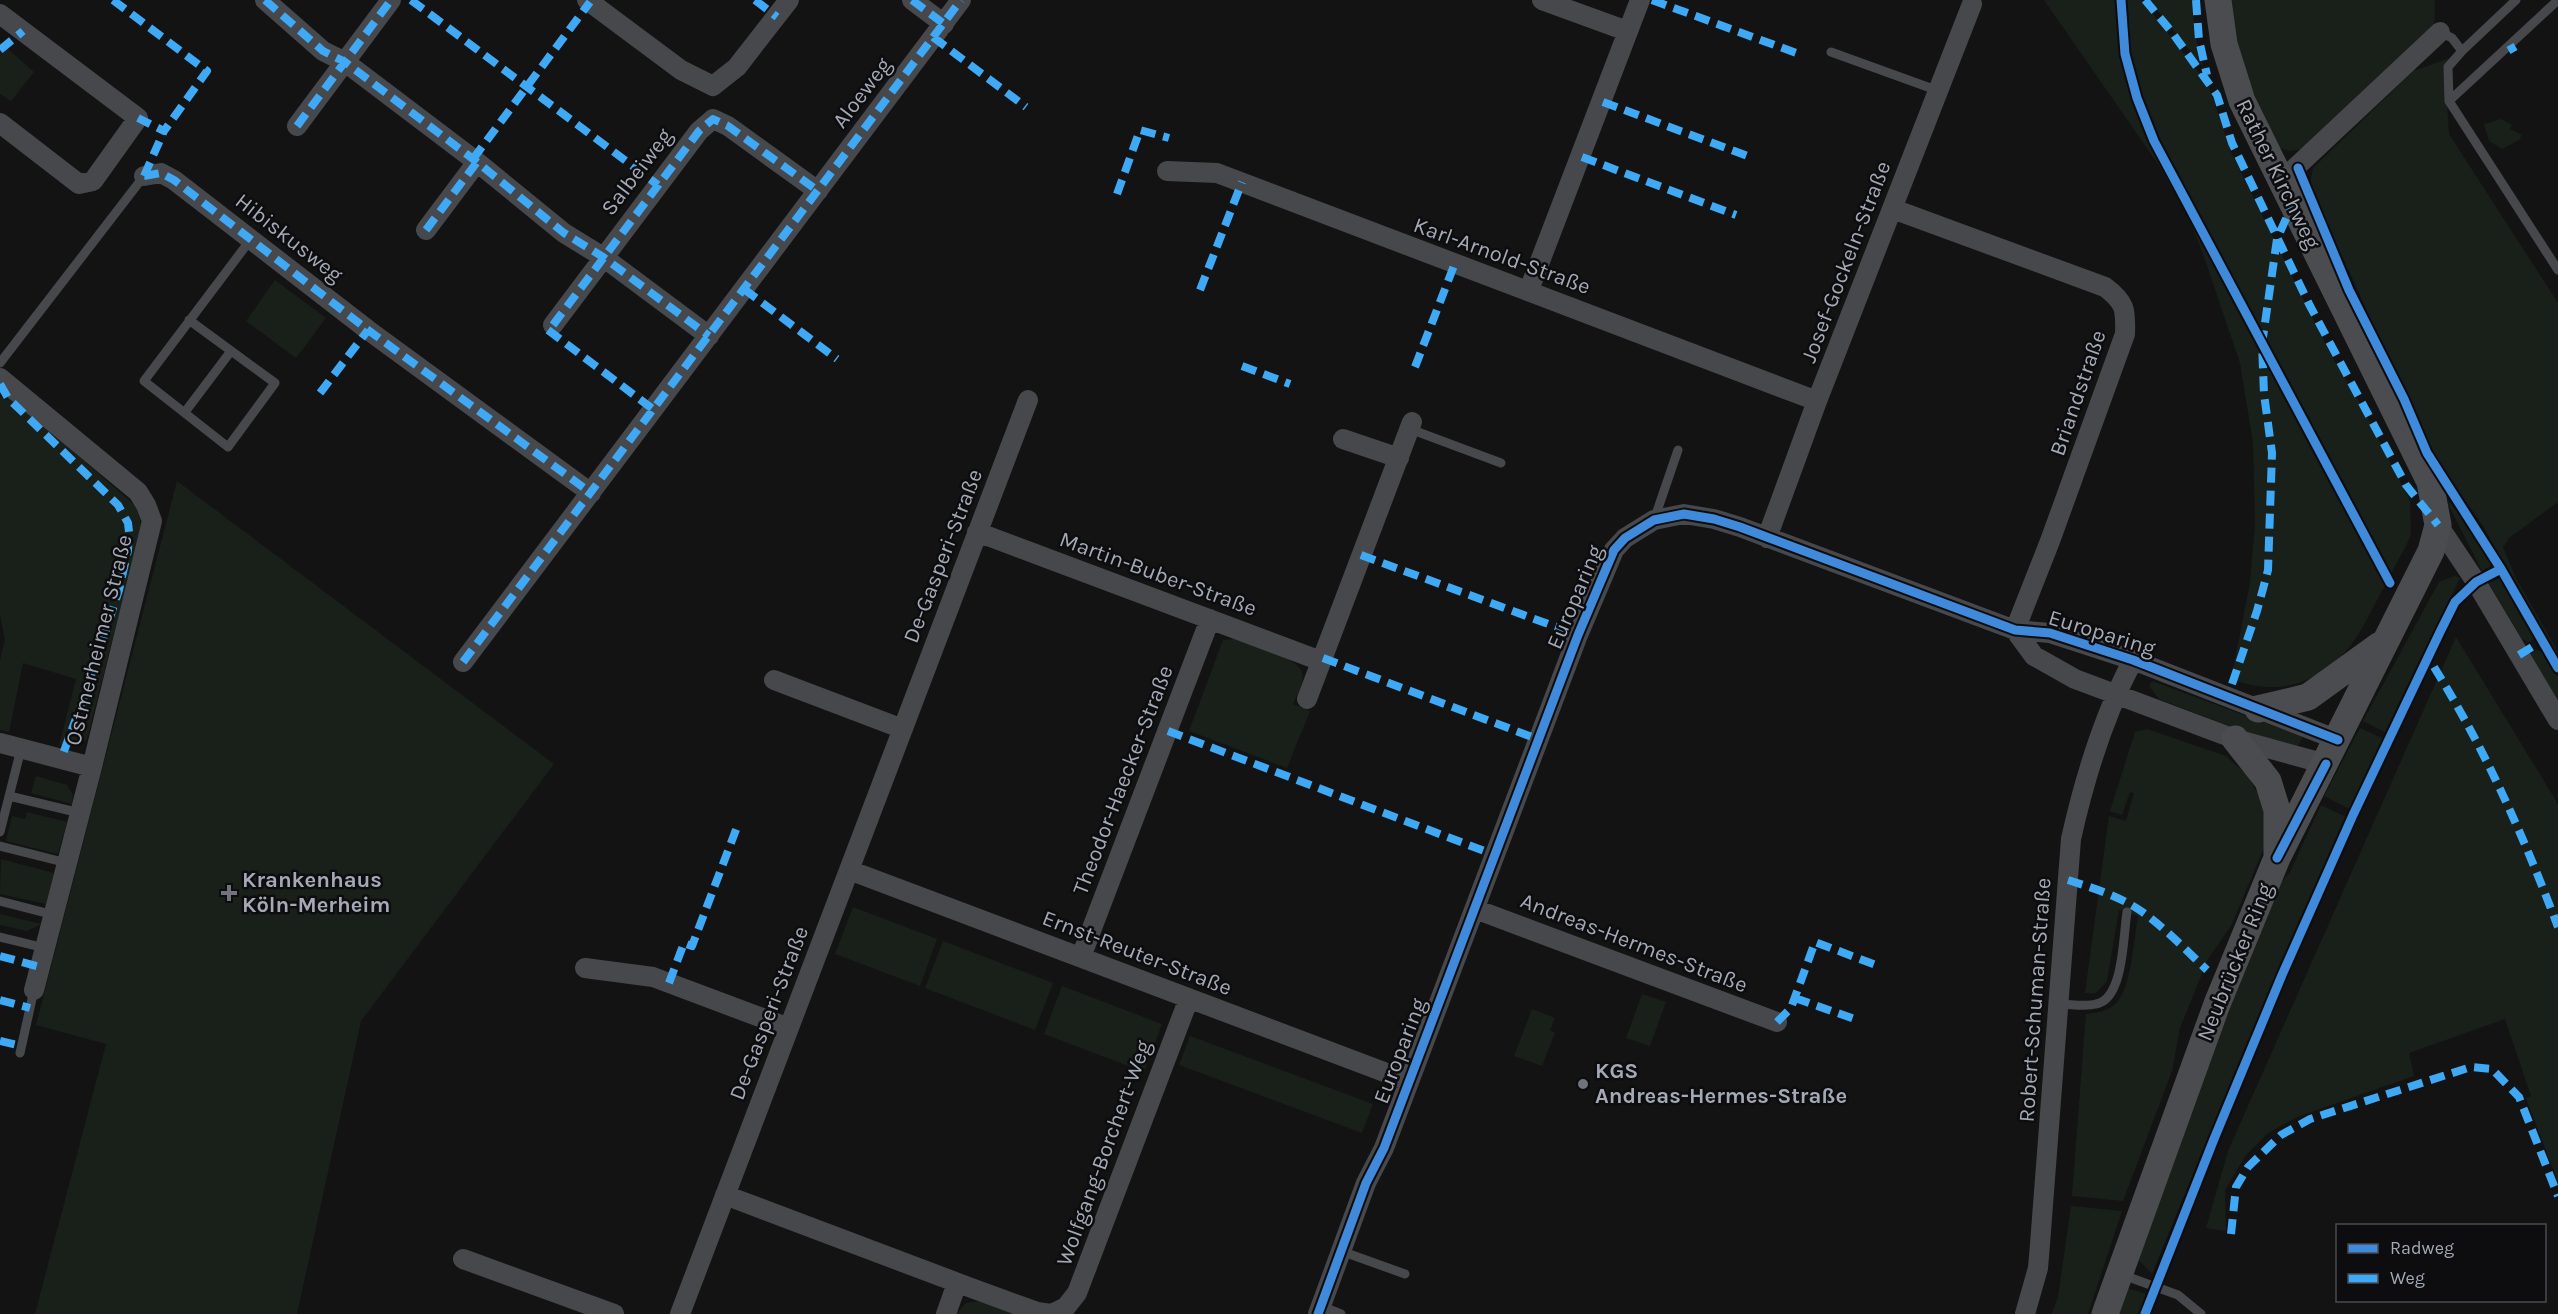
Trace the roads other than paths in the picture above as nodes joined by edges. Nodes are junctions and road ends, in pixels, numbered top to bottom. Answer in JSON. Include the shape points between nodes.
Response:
{"nodes":[{"id":1,"x":265,"y":0,"type":"edge"},
{"id":2,"x":391,"y":0,"type":"edge"},
{"id":3,"x":587,"y":0,"type":"edge"},
{"id":4,"x":789,"y":0,"type":"edge"},
{"id":5,"x":912,"y":0,"type":"edge"},
{"id":6,"x":961,"y":0,"type":"edge"},
{"id":7,"x":1542,"y":0,"type":"edge"},
{"id":8,"x":1640,"y":0,"type":"edge"},
{"id":9,"x":2218,"y":0,"type":"edge"},
{"id":10,"x":2516,"y":0,"type":"edge"},
{"id":11,"x":2558,"y":0,"type":"edge"},
{"id":12,"x":1975,"y":1,"type":"edge"},
{"id":13,"x":0,"y":14,"type":"edge"},
{"id":14,"x":944,"y":24,"type":"junction"},
{"id":15,"x":1627,"y":31,"type":"junction"},
{"id":16,"x":2440,"y":32,"type":"joint"},
{"id":17,"x":2462,"y":51,"type":"junction"},
{"id":18,"x":1831,"y":52,"type":"dead end"},
{"id":19,"x":345,"y":62,"type":"junction"},
{"id":20,"x":713,"y":86,"type":"junction"},
{"id":21,"x":1936,"y":90,"type":"junction"},
{"id":22,"x":2449,"y":101,"type":"junction"},
{"id":23,"x":713,"y":119,"type":"junction"},
{"id":24,"x":0,"y":123,"type":"edge"},
{"id":25,"x":297,"y":126,"type":"dead end"},
{"id":26,"x":477,"y":162,"type":"junction"},
{"id":27,"x":1167,"y":171,"type":"dead end"},
{"id":28,"x":144,"y":176,"type":"joint"},
{"id":29,"x":2280,"y":182,"type":"junction"},
{"id":30,"x":818,"y":191,"type":"junction"},
{"id":31,"x":1893,"y":209,"type":"junction"},
{"id":32,"x":426,"y":230,"type":"dead end"},
{"id":33,"x":251,"y":239,"type":"junction"},
{"id":34,"x":603,"y":257,"type":"junction"},
{"id":35,"x":2558,"y":270,"type":"edge"},
{"id":36,"x":1529,"y":290,"type":"junction"},
{"id":37,"x":189,"y":320,"type":"junction"},
{"id":38,"x":553,"y":324,"type":"dead end"},
{"id":39,"x":709,"y":336,"type":"junction"},
{"id":40,"x":231,"y":351,"type":"junction"},
{"id":41,"x":0,"y":363,"type":"edge"},
{"id":42,"x":0,"y":378,"type":"edge"},
{"id":43,"x":1028,"y":400,"type":"dead end"},
{"id":44,"x":1817,"y":401,"type":"junction"},
{"id":45,"x":185,"y":412,"type":"junction"},
{"id":46,"x":1411,"y":425,"type":"joint"},
{"id":47,"x":1343,"y":439,"type":"dead end"},
{"id":48,"x":1678,"y":450,"type":"dead end"},
{"id":49,"x":1399,"y":458,"type":"junction"},
{"id":50,"x":1501,"y":463,"type":"dead end"},
{"id":51,"x":591,"y":493,"type":"junction"},
{"id":52,"x":1653,"y":520,"type":"junction"},
{"id":53,"x":2438,"y":525,"type":"junction"},
{"id":54,"x":977,"y":532,"type":"junction"},
{"id":55,"x":1767,"y":538,"type":"junction"},
{"id":56,"x":1210,"y":619,"type":"junction"},
{"id":57,"x":2015,"y":630,"type":"junction"},
{"id":58,"x":2384,"y":642,"type":"junction"},
{"id":59,"x":2133,"y":660,"type":"junction"},
{"id":60,"x":1322,"y":661,"type":"junction"},
{"id":61,"x":463,"y":662,"type":"dead end"},
{"id":62,"x":774,"y":680,"type":"dead end"},
{"id":63,"x":2115,"y":694,"type":"junction"},
{"id":64,"x":1307,"y":699,"type":"dead end"},
{"id":65,"x":2258,"y":709,"type":"junction"},
{"id":66,"x":2558,"y":720,"type":"edge"},
{"id":67,"x":903,"y":729,"type":"junction"},
{"id":68,"x":2235,"y":739,"type":"junction"},
{"id":69,"x":2338,"y":740,"type":"junction"},
{"id":70,"x":0,"y":743,"type":"edge"},
{"id":71,"x":21,"y":749,"type":"junction"},
{"id":72,"x":2326,"y":764,"type":"junction"},
{"id":73,"x":92,"y":767,"type":"junction"},
{"id":74,"x":9,"y":796,"type":"junction"},
{"id":75,"x":80,"y":814,"type":"junction"},
{"id":76,"x":0,"y":832,"type":"edge"},
{"id":77,"x":0,"y":846,"type":"edge"},
{"id":78,"x":2277,"y":858,"type":"junction"},
{"id":79,"x":67,"y":863,"type":"junction"},
{"id":80,"x":849,"y":870,"type":"junction"},
{"id":81,"x":0,"y":901,"type":"edge"},
{"id":82,"x":1475,"y":909,"type":"junction"},
{"id":83,"x":2127,"y":912,"type":"dead end"},
{"id":84,"x":54,"y":915,"type":"junction"},
{"id":85,"x":0,"y":937,"type":"edge"},
{"id":86,"x":45,"y":948,"type":"junction"},
{"id":87,"x":1081,"y":957,"type":"junction"},
{"id":88,"x":585,"y":968,"type":"dead end"},
{"id":89,"x":34,"y":990,"type":"joint"},
{"id":90,"x":1189,"y":998,"type":"junction"},
{"id":91,"x":2059,"y":1004,"type":"junction"},
{"id":92,"x":1777,"y":1022,"type":"dead end"},
{"id":93,"x":789,"y":1028,"type":"junction"},
{"id":94,"x":20,"y":1053,"type":"dead end"},
{"id":95,"x":1408,"y":1081,"type":"junction"},
{"id":96,"x":725,"y":1195,"type":"junction"},
{"id":97,"x":1341,"y":1251,"type":"junction"},
{"id":98,"x":463,"y":1259,"type":"dead end"},
{"id":99,"x":1405,"y":1274,"type":"dead end"},
{"id":100,"x":2118,"y":1274,"type":"junction"},
{"id":101,"x":957,"y":1283,"type":"junction"},
{"id":102,"x":1320,"y":1310,"type":"edge"},
{"id":103,"x":614,"y":1314,"type":"edge"},
{"id":104,"x":680,"y":1314,"type":"edge"},
{"id":105,"x":946,"y":1314,"type":"edge"},
{"id":106,"x":1052,"y":1314,"type":"edge"},
{"id":107,"x":1341,"y":1314,"type":"edge"},
{"id":108,"x":2025,"y":1314,"type":"edge"},
{"id":109,"x":2105,"y":1314,"type":"edge"},
{"id":110,"x":2201,"y":1314,"type":"edge"}],
"edges":[{"from":1,"to":19,"type":"street","via":[[323,51]]},
{"from":2,"to":19,"type":"street"},
{"from":3,"to":20,"type":"street","via":[[681,70]]},
{"from":4,"to":20,"type":"street","via":[[737,67]]},
{"from":5,"to":14,"type":"street"},
{"from":6,"to":14,"type":"street","name":"Aloeweg"},
{"from":7,"to":15,"type":"street"},
{"from":8,"to":15,"type":"street"},
{"from":9,"to":29,"type":"main road","name":"Rather Kirchweg","via":[[2232,76]]},
{"from":10,"to":17,"type":"lane"},
{"from":11,"to":22,"type":"lane"},
{"from":12,"to":21,"type":"street","name":"Josef-Gockeln-Straße"},
{"from":13,"to":24,"type":"street","via":[[138,118],[93,181],[79,184]]},
{"from":14,"to":30,"type":"street","name":"Aloeweg"},
{"from":15,"to":36,"type":"street"},
{"from":16,"to":17,"type":"lane","via":[[2452,38]]},
{"from":16,"to":29,"type":"street"},
{"from":17,"to":22,"type":"lane","via":[[2448,67]]},
{"from":18,"to":21,"type":"lane"},
{"from":19,"to":25,"type":"street"},
{"from":19,"to":26,"type":"street"},
{"from":20,"to":23,"type":"street"},
{"from":21,"to":31,"type":"street","name":"Josef-Gockeln-Straße"},
{"from":22,"to":35,"type":"lane"},
{"from":23,"to":30,"type":"street"},
{"from":23,"to":34,"type":"street","name":"Salbeiweg","via":[[699,131]]},
{"from":26,"to":32,"type":"street"},
{"from":26,"to":34,"type":"street","via":[[564,233]]},
{"from":27,"to":36,"type":"street","name":"Karl-Arnold-Straße","via":[[1217,173]]},
{"from":28,"to":33,"type":"street","name":"Hibiskusweg","via":[[160,173],[174,180]]},
{"from":28,"to":41,"type":"lane","name":"Hibiskusweg"},
{"from":29,"to":53,"type":"main road","name":"Rather Kirchweg","via":[[2430,482]]},
{"from":30,"to":39,"type":"street","name":"Aloeweg"},
{"from":31,"to":44,"type":"street","name":"Josef-Gockeln-Straße"},
{"from":31,"to":57,"type":"street","name":"Briandstraße","via":[[2105,287],[2118,297],[2126,312],[2126,334]]},
{"from":33,"to":37,"type":"lane"},
{"from":33,"to":51,"type":"street","name":"Hibiskusweg"},
{"from":34,"to":38,"type":"street","name":"Salbeiweg"},
{"from":34,"to":39,"type":"street"},
{"from":36,"to":44,"type":"street","name":"Karl-Arnold-Straße"},
{"from":37,"to":40,"type":"lane"},
{"from":37,"to":45,"type":"lane","via":[[144,381]]},
{"from":39,"to":51,"type":"street","name":"Aloeweg"},
{"from":40,"to":45,"type":"lane"},
{"from":40,"to":45,"type":"lane","via":[[274,382],[228,447]]},
{"from":42,"to":73,"type":"street","name":"Ostmerheimer Straße","via":[[138,492],[152,521]]},
{"from":43,"to":54,"type":"street","name":"De-Gasperi-Straße"},
{"from":44,"to":55,"type":"street","name":"Josef-Gockeln-Straße"},
{"from":46,"to":49,"type":"street"},
{"from":46,"to":50,"type":"lane"},
{"from":47,"to":49,"type":"street"},
{"from":48,"to":52,"type":"lane"},
{"from":49,"to":60,"type":"street"},
{"from":51,"to":61,"type":"street"},
{"from":52,"to":55,"type":"street","name":"Europaring","via":[[1684,514],[1714,519]]},
{"from":52,"to":82,"type":"street","name":"Europaring","via":[[1614,550],[1578,634]]},
{"from":53,"to":58,"type":"main road","name":"Neubrücker Ring","via":[[2426,565]]},
{"from":53,"to":66,"type":"street","name":"Rather Kirchweg"},
{"from":54,"to":56,"type":"street","name":"Martin-Buber-Straße"},
{"from":54,"to":67,"type":"street","name":"De-Gasperi-Straße"},
{"from":55,"to":57,"type":"street","name":"Europaring"},
{"from":56,"to":60,"type":"street","name":"Martin-Buber-Straße"},
{"from":56,"to":87,"type":"street","name":"Theodor-Haecker-Straße"},
{"from":57,"to":59,"type":"street","name":"Europaring","via":[[2050,633]]},
{"from":57,"to":63,"type":"street","name":"Europaring","via":[[2034,656],[2075,679]]},
{"from":58,"to":65,"type":"main road","via":[[2308,697]]},
{"from":58,"to":69,"type":"main road","name":"Neubrücker Ring"},
{"from":59,"to":63,"type":"street","name":"Europaring"},
{"from":59,"to":65,"type":"street","name":"Europaring"},
{"from":60,"to":64,"type":"street"},
{"from":62,"to":67,"type":"street"},
{"from":63,"to":68,"type":"street","name":"Europaring"},
{"from":63,"to":91,"type":"street","name":"Robert-Schuman-Straße","via":[[2084,781],[2072,839]]},
{"from":65,"to":69,"type":"street","name":"Europaring"},
{"from":67,"to":80,"type":"street","name":"De-Gasperi-Straße"},
{"from":68,"to":72,"type":"street","name":"Europaring"},
{"from":68,"to":78,"type":"main road","via":[[2268,781],[2277,810]]},
{"from":69,"to":72,"type":"main road","name":"Neubrücker Ring"},
{"from":70,"to":71,"type":"street","name":"Ostmerheimer Straße"},
{"from":71,"to":73,"type":"street","name":"Ostmerheimer Straße"},
{"from":71,"to":74,"type":"lane"},
{"from":72,"to":78,"type":"main road","name":"Neubrücker Ring"},
{"from":73,"to":75,"type":"street","name":"Ostmerheimer Straße"},
{"from":74,"to":75,"type":"lane"},
{"from":74,"to":76,"type":"lane"},
{"from":75,"to":79,"type":"street","name":"Ostmerheimer Straße"},
{"from":77,"to":79,"type":"lane"},
{"from":78,"to":100,"type":"main road","name":"Neubrücker Ring","via":[[2217,1004]]},
{"from":79,"to":84,"type":"street","name":"Ostmerheimer Straße"},
{"from":80,"to":87,"type":"street","name":"Ernst-Reuter-Straße"},
{"from":80,"to":93,"type":"street","name":"De-Gasperi-Straße"},
{"from":81,"to":84,"type":"lane"},
{"from":82,"to":92,"type":"street","name":"Andreas-Hermes-Straße"},
{"from":82,"to":95,"type":"street","name":"Europaring"},
{"from":83,"to":91,"type":"lane","via":[[2117,984],[2110,996],[2096,1004]]},
{"from":84,"to":86,"type":"street","name":"Ostmerheimer Straße"},
{"from":85,"to":86,"type":"lane"},
{"from":86,"to":89,"type":"street","name":"Ostmerheimer Straße"},
{"from":87,"to":90,"type":"street","name":"Ernst-Reuter-Straße"},
{"from":88,"to":93,"type":"street","via":[[653,977]]},
{"from":89,"to":94,"type":"lane"},
{"from":90,"to":95,"type":"street","name":"Ernst-Reuter-Straße"},
{"from":90,"to":106,"type":"street","name":"Wolfgang-Borchert-Weg","via":[[1077,1293],[1066,1307]]},
{"from":91,"to":108,"type":"street","name":"Robert-Schuman-Straße","via":[[2038,1268]]},
{"from":93,"to":96,"type":"street","name":"De-Gasperi-Straße"},
{"from":95,"to":97,"type":"street","name":"Europaring"},
{"from":96,"to":101,"type":"street","name":"Wolfgang-Borchert-Weg"},
{"from":96,"to":104,"type":"street","name":"De-Gasperi-Straße"},
{"from":97,"to":99,"type":"lane"},
{"from":97,"to":102,"type":"street","name":"Europaring"},
{"from":98,"to":103,"type":"street"},
{"from":100,"to":109,"type":"main road","name":"Neubrücker Ring"},
{"from":100,"to":110,"type":"lane","via":[[2178,1295]]},
{"from":101,"to":105,"type":"street"},
{"from":101,"to":106,"type":"street","name":"Wolfgang-Borchert-Weg"},
{"from":102,"to":107,"type":"lane"}]}
